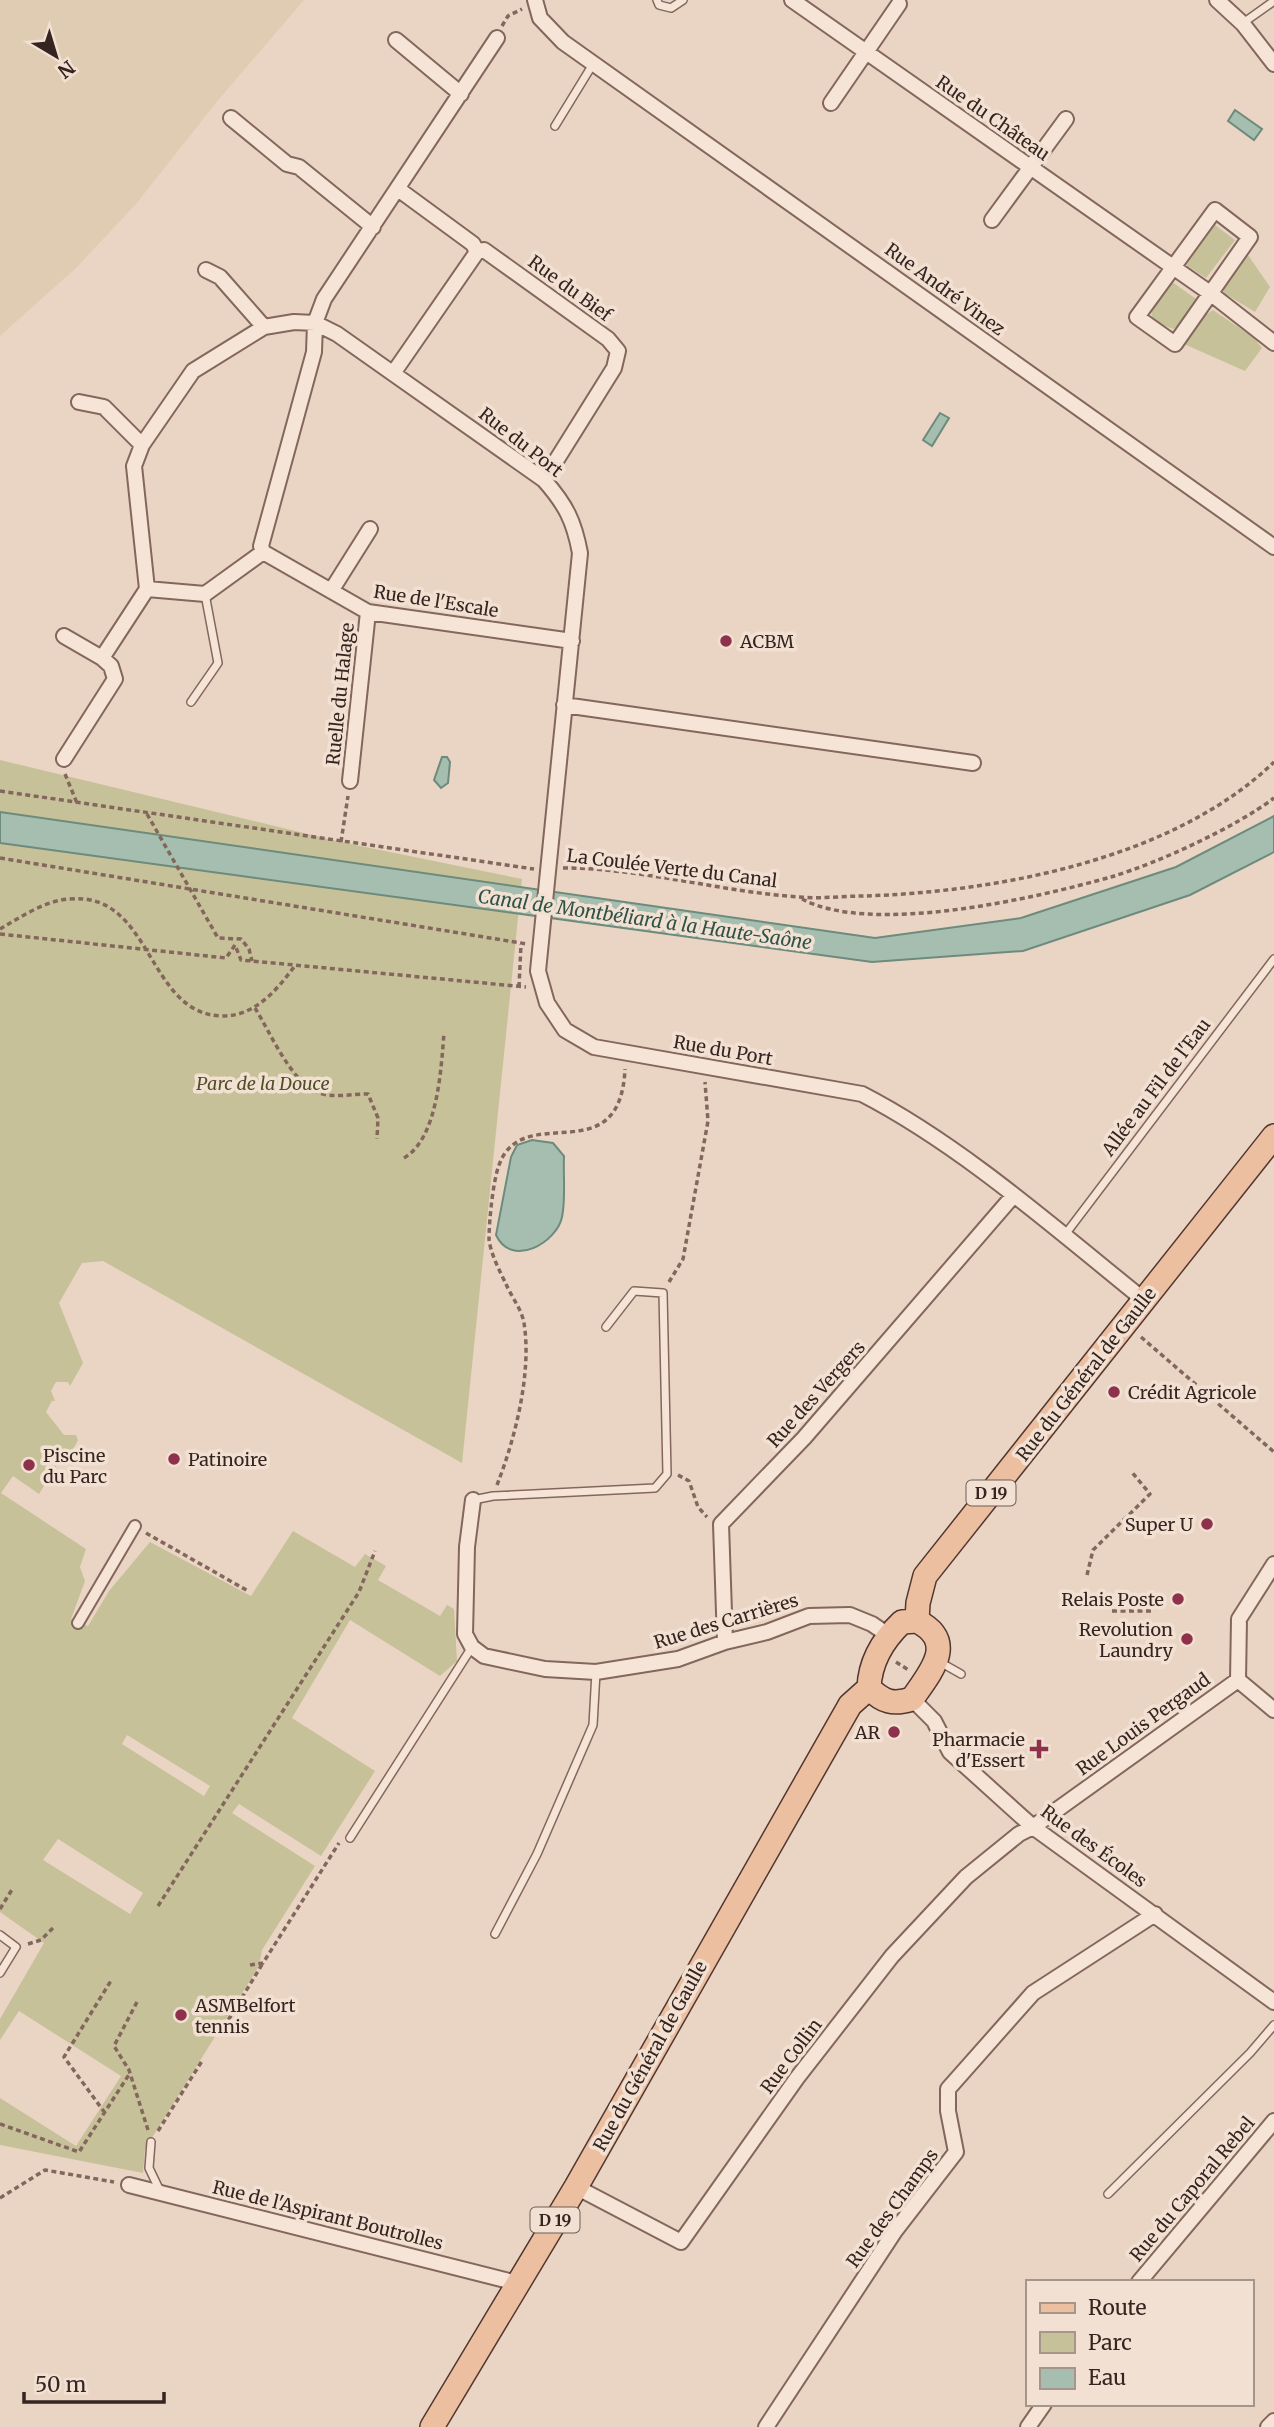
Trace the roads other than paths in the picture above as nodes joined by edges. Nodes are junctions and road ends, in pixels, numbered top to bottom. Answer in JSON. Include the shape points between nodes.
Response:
{"nodes":[{"id":1,"x":657,"y":0,"type":"edge"},
{"id":2,"x":683,"y":0,"type":"edge"},
{"id":3,"x":792,"y":0,"type":"edge"},
{"id":4,"x":1217,"y":0,"type":"edge"},
{"id":5,"x":1274,"y":1,"type":"edge"},
{"id":6,"x":534,"y":2,"type":"edge"},
{"id":7,"x":899,"y":4,"type":"dead end"},
{"id":8,"x":1243,"y":24,"type":"junction"},
{"id":9,"x":497,"y":38,"type":"road end"},
{"id":10,"x":396,"y":40,"type":"dead end"},
{"id":11,"x":866,"y":51,"type":"junction"},
{"id":12,"x":593,"y":64,"type":"junction"},
{"id":13,"x":1274,"y":64,"type":"edge"},
{"id":14,"x":461,"y":94,"type":"junction"},
{"id":15,"x":831,"y":103,"type":"dead end"},
{"id":16,"x":231,"y":118,"type":"dead end"},
{"id":17,"x":1066,"y":119,"type":"dead end"},
{"id":18,"x":555,"y":126,"type":"dead end"},
{"id":19,"x":1031,"y":169,"type":"junction"},
{"id":20,"x":398,"y":189,"type":"junction"},
{"id":21,"x":992,"y":220,"type":"dead end"},
{"id":22,"x":373,"y":227,"type":"junction"},
{"id":23,"x":477,"y":252,"type":"junction"},
{"id":24,"x":1172,"y":267,"type":"junction"},
{"id":25,"x":206,"y":270,"type":"dead end"},
{"id":26,"x":1210,"y":293,"type":"junction"},
{"id":27,"x":315,"y":323,"type":"junction"},
{"id":28,"x":264,"y":327,"type":"junction"},
{"id":29,"x":1274,"y":343,"type":"edge"},
{"id":30,"x":394,"y":372,"type":"junction"},
{"id":31,"x":79,"y":402,"type":"dead end"},
{"id":32,"x":142,"y":445,"type":"junction"},
{"id":33,"x":544,"y":480,"type":"junction"},
{"id":34,"x":370,"y":529,"type":"dead end"},
{"id":35,"x":1274,"y":547,"type":"edge"},
{"id":36,"x":263,"y":552,"type":"junction"},
{"id":37,"x":147,"y":589,"type":"junction"},
{"id":38,"x":331,"y":591,"type":"junction"},
{"id":39,"x":205,"y":594,"type":"junction"},
{"id":40,"x":368,"y":612,"type":"junction"},
{"id":41,"x":64,"y":636,"type":"dead end"},
{"id":42,"x":572,"y":641,"type":"junction"},
{"id":43,"x":102,"y":658,"type":"junction"},
{"id":44,"x":191,"y":702,"type":"dead end"},
{"id":45,"x":564,"y":705,"type":"junction"},
{"id":46,"x":64,"y":759,"type":"road end"},
{"id":47,"x":973,"y":763,"type":"dead end"},
{"id":48,"x":350,"y":781,"type":"road end"},
{"id":49,"x":1274,"y":959,"type":"edge"},
{"id":50,"x":1274,"y":1136,"type":"edge"},
{"id":51,"x":1013,"y":1196,"type":"junction"},
{"id":52,"x":1063,"y":1236,"type":"junction"},
{"id":53,"x":1144,"y":1300,"type":"junction"},
{"id":54,"x":606,"y":1327,"type":"dead end"},
{"id":55,"x":473,"y":1500,"type":"joint"},
{"id":56,"x":135,"y":1526,"type":"road end"},
{"id":57,"x":1274,"y":1564,"type":"edge"},
{"id":58,"x":917,"y":1621,"type":"junction"},
{"id":59,"x":78,"y":1623,"type":"dead end"},
{"id":60,"x":725,"y":1642,"type":"junction"},
{"id":61,"x":884,"y":1643,"type":"junction"},
{"id":62,"x":472,"y":1647,"type":"junction"},
{"id":63,"x":937,"y":1661,"type":"junction"},
{"id":64,"x":596,"y":1671,"type":"junction"},
{"id":65,"x":961,"y":1674,"type":"dead end"},
{"id":66,"x":1238,"y":1680,"type":"junction"},
{"id":67,"x":869,"y":1688,"type":"junction"},
{"id":68,"x":918,"y":1690,"type":"junction"},
{"id":69,"x":1274,"y":1710,"type":"edge"},
{"id":70,"x":1033,"y":1827,"type":"junction"},
{"id":71,"x":350,"y":1839,"type":"road end"},
{"id":72,"x":1155,"y":1914,"type":"junction"},
{"id":73,"x":495,"y":1934,"type":"dead end"},
{"id":74,"x":0,"y":1935,"type":"edge"},
{"id":75,"x":0,"y":1973,"type":"edge"},
{"id":76,"x":1274,"y":2002,"type":"edge"},
{"id":77,"x":1274,"y":2025,"type":"edge"},
{"id":78,"x":1274,"y":2121,"type":"edge"},
{"id":79,"x":151,"y":2142,"type":"road end"},
{"id":80,"x":129,"y":2185,"type":"dead end"},
{"id":81,"x":576,"y":2187,"type":"junction"},
{"id":82,"x":161,"y":2193,"type":"junction"},
{"id":83,"x":1108,"y":2194,"type":"dead end"},
{"id":84,"x":1141,"y":2280,"type":"edge"},
{"id":85,"x":517,"y":2283,"type":"junction"},
{"id":86,"x":1043,"y":2406,"type":"edge"},
{"id":87,"x":1274,"y":2421,"type":"edge"},
{"id":88,"x":432,"y":2427,"type":"edge"},
{"id":89,"x":766,"y":2427,"type":"edge"},
{"id":90,"x":1028,"y":2427,"type":"edge"},
{"id":91,"x":1268,"y":2427,"type":"edge"}],
"edges":[{"from":1,"to":2,"type":"lane","via":[[671,8]]},
{"from":3,"to":11,"type":"street","name":"Rue du Château"},
{"from":4,"to":8,"type":"street"},
{"from":5,"to":8,"type":"lane"},
{"from":6,"to":12,"type":"street","name":"Rue André Vinez","via":[[540,18]]},
{"from":7,"to":11,"type":"street"},
{"from":8,"to":13,"type":"street"},
{"from":9,"to":14,"type":"street"},
{"from":10,"to":14,"type":"street"},
{"from":11,"to":15,"type":"street"},
{"from":11,"to":19,"type":"street","name":"Rue du Château"},
{"from":12,"to":18,"type":"lane"},
{"from":12,"to":35,"type":"street","name":"Rue André Vinez"},
{"from":14,"to":20,"type":"street"},
{"from":16,"to":22,"type":"street"},
{"from":17,"to":19,"type":"street"},
{"from":19,"to":21,"type":"street"},
{"from":19,"to":24,"type":"street","name":"Rue du Château"},
{"from":20,"to":22,"type":"street"},
{"from":20,"to":23,"type":"street","name":"Rue du Bief","via":[[473,244]]},
{"from":22,"to":27,"type":"street","via":[[324,299]]},
{"from":23,"to":30,"type":"street"},
{"from":23,"to":33,"type":"street","name":"Rue du Bief","via":[[484,250],[608,339],[618,351],[614,368]]},
{"from":24,"to":26,"type":"street","name":"Rue du Château"},
{"from":24,"to":26,"type":"street","via":[[1137,317],[1175,344]]},
{"from":24,"to":26,"type":"street","via":[[1215,210],[1250,237]]},
{"from":25,"to":28,"type":"street","via":[[220,277]]},
{"from":26,"to":29,"type":"street","name":"Rue du Château"},
{"from":27,"to":28,"type":"street"},
{"from":27,"to":30,"type":"street","name":"Rue du Port"},
{"from":27,"to":36,"type":"street","via":[[314,352]]},
{"from":28,"to":32,"type":"street","via":[[193,370]]},
{"from":30,"to":33,"type":"street","name":"Rue du Port"},
{"from":31,"to":32,"type":"street","via":[[104,407]]},
{"from":32,"to":37,"type":"street","via":[[134,466]]},
{"from":33,"to":42,"type":"street","name":"Rue du Port","via":[[575,524],[580,554]]},
{"from":34,"to":38,"type":"street"},
{"from":36,"to":38,"type":"street","name":"Rue de l'Escale"},
{"from":36,"to":39,"type":"street"},
{"from":37,"to":39,"type":"street"},
{"from":37,"to":43,"type":"street"},
{"from":38,"to":40,"type":"street","name":"Rue de l'Escale"},
{"from":39,"to":44,"type":"lane","via":[[218,663]]},
{"from":40,"to":42,"type":"street","name":"Rue de l'Escale"},
{"from":40,"to":48,"type":"street","name":"Ruelle du Halage"},
{"from":41,"to":43,"type":"street"},
{"from":42,"to":45,"type":"street","name":"Rue du Port"},
{"from":43,"to":46,"type":"street","via":[[116,679]]},
{"from":45,"to":47,"type":"street"},
{"from":45,"to":51,"type":"street","name":"Rue du Port","via":[[538,971],[547,1003],[565,1030],[594,1047],[862,1094],[900,1114]]},
{"from":49,"to":52,"type":"lane","name":"Allée au Fil de l'Eau"},
{"from":50,"to":53,"type":"main road","name":"Rue du Général de Gaulle","number":"D 19"},
{"from":51,"to":52,"type":"street","name":"Rue du Port"},
{"from":51,"to":60,"type":"street","name":"Rue des Vergers","via":[[804,1438],[721,1524]]},
{"from":52,"to":53,"type":"street","name":"Rue du Port"},
{"from":53,"to":58,"type":"main road","name":"Rue du Général de Gaulle","number":"D 19","via":[[925,1576]]},
{"from":54,"to":55,"type":"lane","via":[[634,1291],[663,1293],[667,1474],[655,1488]]},
{"from":55,"to":62,"type":"street","via":[[464,1605],[465,1634]]},
{"from":56,"to":59,"type":"street"},
{"from":57,"to":66,"type":"street","via":[[1240,1619]]},
{"from":58,"to":61,"type":"main road","via":[[902,1622]]},
{"from":58,"to":63,"type":"main road","via":[[931,1628],[939,1644]]},
{"from":60,"to":61,"type":"street","name":"Rue des Carrières","via":[[809,1616],[850,1615],[872,1623]]},
{"from":60,"to":64,"type":"street","name":"Rue des Carrières","via":[[678,1659]]},
{"from":61,"to":67,"type":"main road","via":[[869,1668]]},
{"from":62,"to":64,"type":"street","name":"Rue des Carrières","via":[[505,1662]]},
{"from":62,"to":71,"type":"lane"},
{"from":63,"to":65,"type":"lane"},
{"from":63,"to":68,"type":"main road"},
{"from":64,"to":73,"type":"lane","via":[[593,1725],[537,1854]]},
{"from":66,"to":69,"type":"street","name":"Rue Louis Pergaud"},
{"from":66,"to":70,"type":"street","name":"Rue Louis Pergaud"},
{"from":67,"to":68,"type":"main road","via":[[881,1700],[897,1704]]},
{"from":67,"to":81,"type":"main road","name":"Rue du Général de Gaulle","number":"D 19","via":[[850,1705]]},
{"from":68,"to":70,"type":"street","name":"Rue des Écoles","via":[[950,1752]]},
{"from":70,"to":72,"type":"street","name":"Rue des Écoles"},
{"from":70,"to":81,"type":"street","name":"Rue Collin","via":[[966,1877],[892,1956],[797,2078],[681,2242]]},
{"from":72,"to":76,"type":"street","name":"Rue des Écoles"},
{"from":72,"to":89,"type":"street","name":"Rue des Champs","via":[[1033,1993],[948,2089],[956,2152],[895,2231]]},
{"from":74,"to":75,"type":"lane","via":[[16,1947]]},
{"from":77,"to":83,"type":"lane"},
{"from":78,"to":84,"type":"street","name":"Rue du Caporal Rebel"},
{"from":79,"to":82,"type":"lane","via":[[149,2168]]},
{"from":80,"to":82,"type":"street","name":"Rue de l'Aspirant Boutrolles"},
{"from":81,"to":85,"type":"main road","name":"Rue du Général de Gaulle","number":"D 19"},
{"from":82,"to":85,"type":"street","name":"Rue de l'Aspirant Boutrolles"},
{"from":85,"to":88,"type":"main road","name":"Rue du Général de Gaulle","number":"D 19"},
{"from":86,"to":90,"type":"street"},
{"from":87,"to":91,"type":"street"}]}
